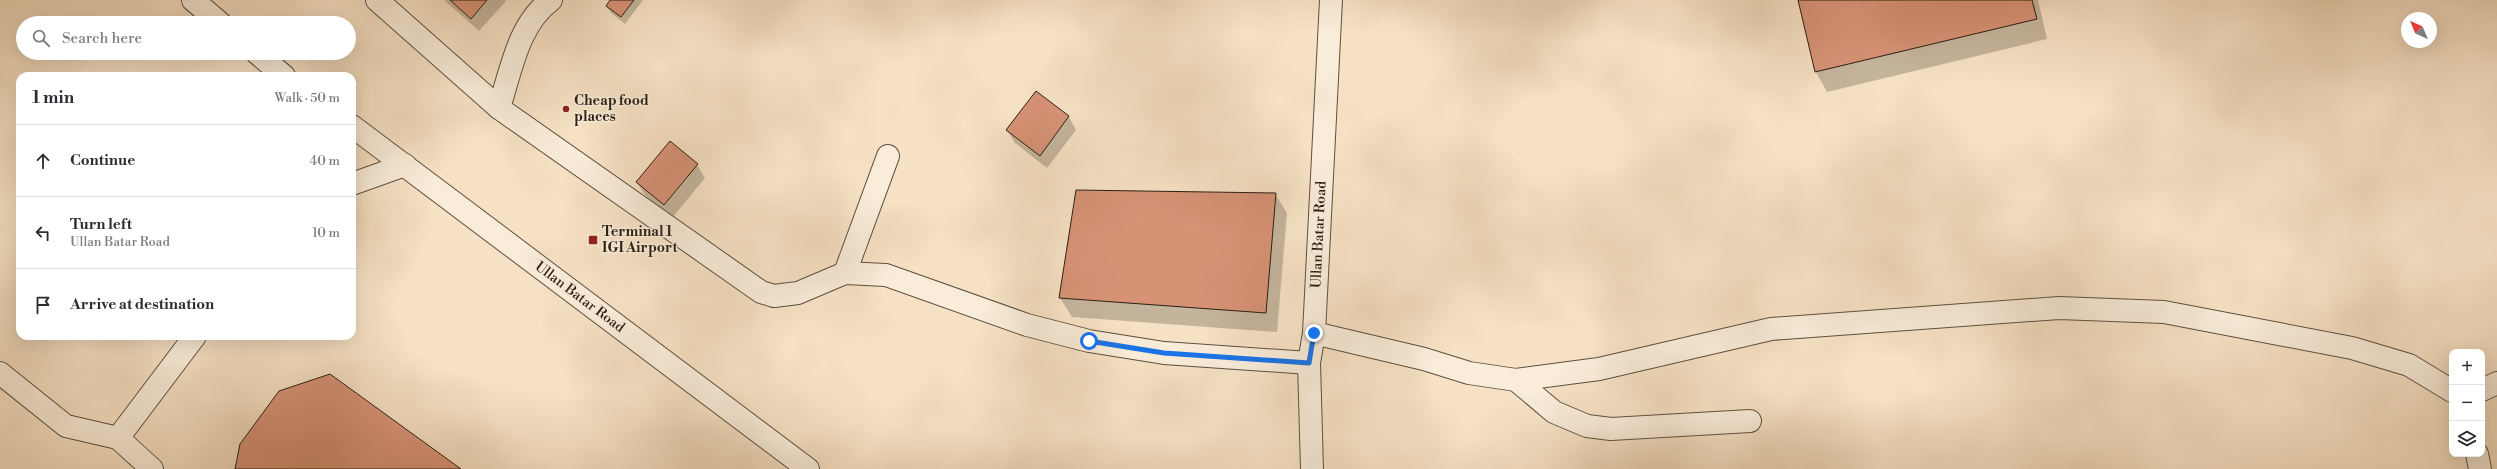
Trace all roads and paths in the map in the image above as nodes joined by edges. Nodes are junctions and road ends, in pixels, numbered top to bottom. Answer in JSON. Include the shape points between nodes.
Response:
{"nodes":[{"id":1,"x":193,"y":0,"type":"edge"},
{"id":2,"x":377,"y":0,"type":"edge"},
{"id":3,"x":551,"y":0,"type":"edge"},
{"id":4,"x":1331,"y":0,"type":"edge"},
{"id":5,"x":212,"y":16,"type":"edge"},
{"id":6,"x":265,"y":60,"type":"edge"},
{"id":7,"x":279,"y":72,"type":"edge"},
{"id":8,"x":499,"y":108,"type":"junction"},
{"id":9,"x":356,"y":129,"type":"edge"},
{"id":10,"x":888,"y":156,"type":"dead end"},
{"id":11,"x":405,"y":165,"type":"junction"},
{"id":12,"x":356,"y":183,"type":"edge"},
{"id":13,"x":845,"y":274,"type":"junction"},
{"id":14,"x":1314,"y":333,"type":"junction"},
{"id":15,"x":192,"y":340,"type":"edge"},
{"id":16,"x":1309,"y":363,"type":"junction"},
{"id":17,"x":0,"y":373,"type":"edge"},
{"id":18,"x":1516,"y":380,"type":"junction"},
{"id":19,"x":2497,"y":383,"type":"edge"},
{"id":20,"x":2449,"y":389,"type":"edge"},
{"id":21,"x":2485,"y":389,"type":"edge"},
{"id":22,"x":1750,"y":421,"type":"dead end"},
{"id":23,"x":118,"y":438,"type":"junction"},
{"id":24,"x":2478,"y":457,"type":"edge"},
{"id":25,"x":152,"y":469,"type":"edge"},
{"id":26,"x":808,"y":469,"type":"edge"},
{"id":27,"x":1312,"y":469,"type":"edge"},
{"id":28,"x":2480,"y":469,"type":"edge"}],
"edges":[{"from":1,"to":5,"type":"street"},
{"from":2,"to":8,"type":"street"},
{"from":3,"to":8,"type":"street","via":[[533,17],[523,34]]},
{"from":4,"to":14,"type":"street","name":"Ullan Batar Road"},
{"from":6,"to":7,"type":"street"},
{"from":8,"to":13,"type":"street","via":[[761,292],[774,296],[798,293]]},
{"from":9,"to":11,"type":"street","name":"Ullan Batar Road"},
{"from":10,"to":13,"type":"street"},
{"from":11,"to":12,"type":"street"},
{"from":11,"to":26,"type":"street","name":"Ullan Batar Road"},
{"from":13,"to":16,"type":"street","via":[[886,275],[1027,325],[1089,341],[1164,353]]},
{"from":14,"to":16,"type":"street","name":"Ullan Batar Road"},
{"from":14,"to":18,"type":"street","via":[[1424,359],[1469,373]]},
{"from":15,"to":23,"type":"street"},
{"from":16,"to":27,"type":"street","name":"Ullan Batar Road"},
{"from":17,"to":23,"type":"street","via":[[66,426]]},
{"from":18,"to":20,"type":"street","via":[[1599,369],[1771,329],[2059,308],[2164,312],[2352,348],[2409,365]]},
{"from":18,"to":22,"type":"street","via":[[1554,412],[1587,426],[1611,429]]},
{"from":19,"to":21,"type":"street"},
{"from":23,"to":25,"type":"street"},
{"from":24,"to":28,"type":"street"}]}
